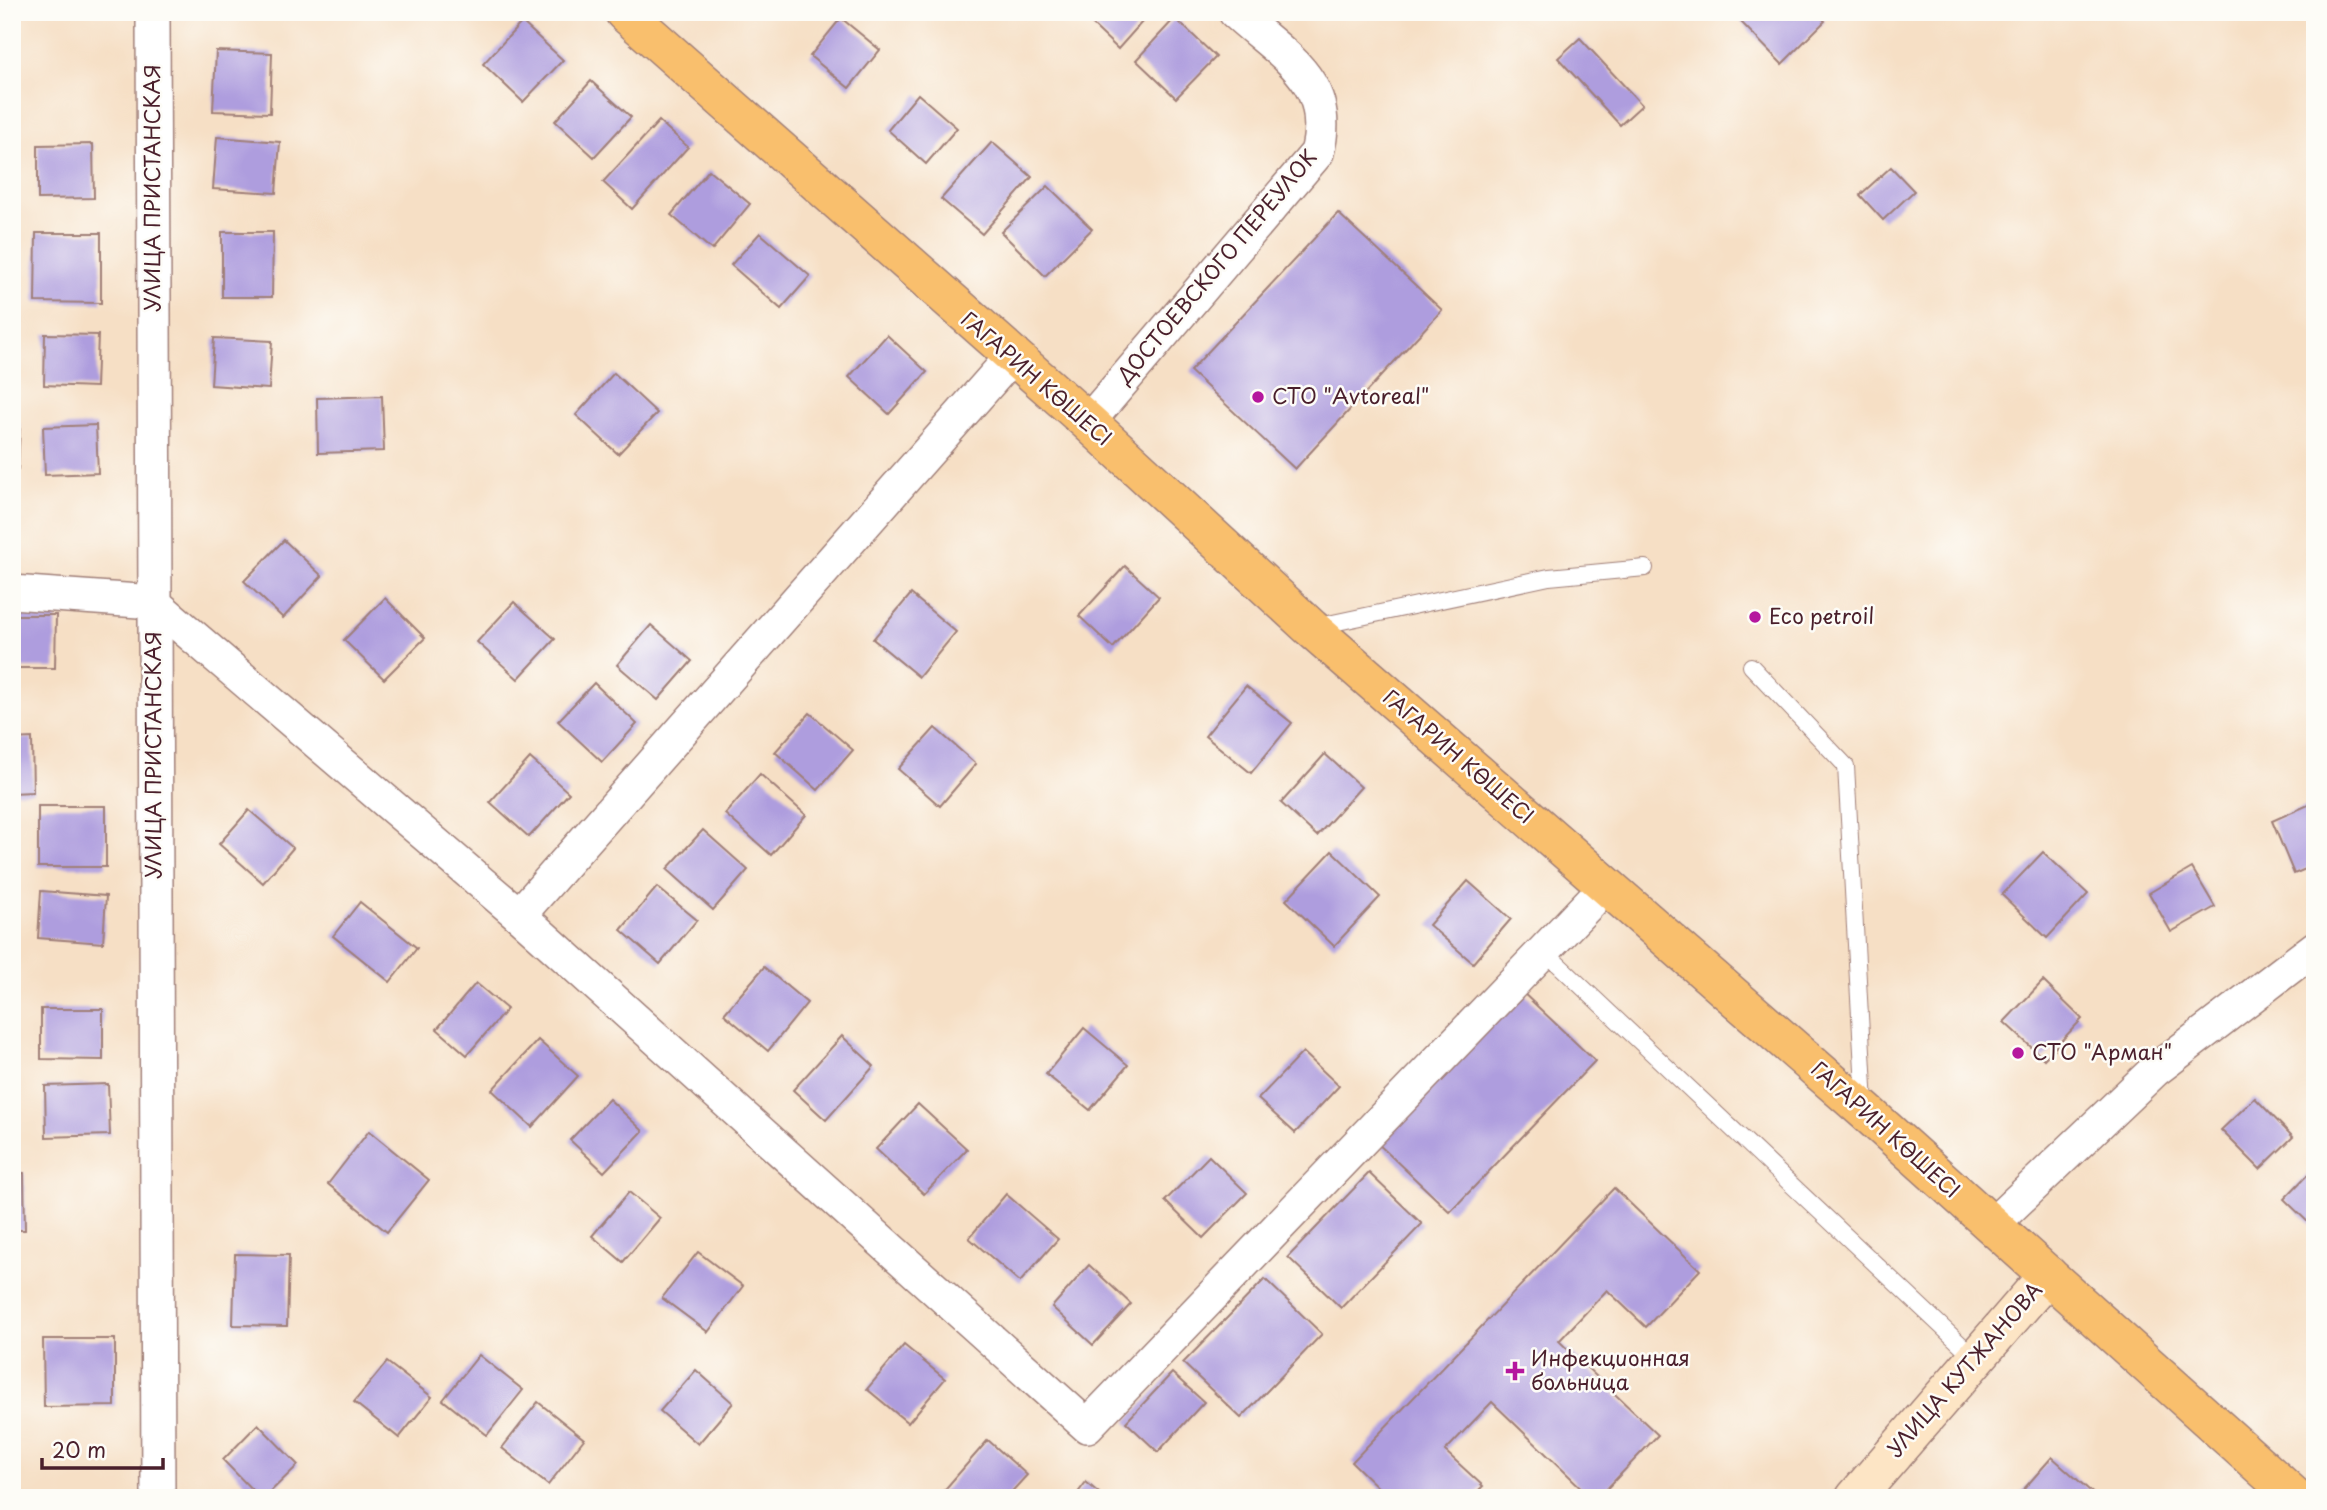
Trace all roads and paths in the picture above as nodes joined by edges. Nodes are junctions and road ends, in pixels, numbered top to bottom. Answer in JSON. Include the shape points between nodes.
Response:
{"nodes":[{"id":1,"x":153,"y":12,"type":"edge"},
{"id":2,"x":624,"y":12,"type":"edge"},
{"id":3,"x":1235,"y":12,"type":"edge"},
{"id":4,"x":1011,"y":358,"type":"junction"},
{"id":5,"x":1088,"y":422,"type":"junction"},
{"id":6,"x":1645,"y":568,"type":"dead end"},
{"id":7,"x":12,"y":592,"type":"edge"},
{"id":8,"x":153,"y":602,"type":"junction"},
{"id":9,"x":1311,"y":628,"type":"junction"},
{"id":10,"x":1751,"y":666,"type":"dead end"},
{"id":11,"x":1606,"y":886,"type":"junction"},
{"id":12,"x":519,"y":915,"type":"junction"},
{"id":13,"x":2315,"y":948,"type":"edge"},
{"id":14,"x":1543,"y":950,"type":"junction"},
{"id":15,"x":1866,"y":1111,"type":"junction"},
{"id":16,"x":1991,"y":1226,"type":"junction"},
{"id":17,"x":2048,"y":1275,"type":"junction"},
{"id":18,"x":1975,"y":1358,"type":"junction"},
{"id":19,"x":158,"y":1498,"type":"edge"},
{"id":20,"x":1855,"y":1498,"type":"edge"},
{"id":21,"x":2296,"y":1498,"type":"edge"}],
"edges":[{"from":1,"to":8,"type":"street","name":"УЛИЦА ПРИСТАНСКАЯ"},
{"from":2,"to":4,"type":"highway","name":"ГАГАРИН КӨШЕСІ"},
{"from":3,"to":5,"type":"street","name":"ДОСТОЕВСКОГО ПЕРЕУЛОК","via":[[1308,79],[1321,104],[1324,128],[1317,153]]},
{"from":4,"to":5,"type":"highway","name":"ГАГАРИН КӨШЕСІ"},
{"from":4,"to":12,"type":"street"},
{"from":5,"to":9,"type":"highway","name":"ГАГАРИН КӨШЕСІ"},
{"from":6,"to":9,"type":"lane","via":[[1549,577]]},
{"from":7,"to":8,"type":"street"},
{"from":8,"to":12,"type":"street"},
{"from":8,"to":19,"type":"street","name":"УЛИЦА ПРИСТАНСКАЯ"},
{"from":9,"to":11,"type":"highway","name":"ГАГАРИН КӨШЕСІ"},
{"from":10,"to":15,"type":"lane","via":[[1846,766]]},
{"from":11,"to":14,"type":"street"},
{"from":11,"to":15,"type":"highway","name":"ГАГАРИН КӨШЕСІ"},
{"from":12,"to":14,"type":"street","via":[[1087,1426]]},
{"from":13,"to":16,"type":"street","via":[[2154,1071]]},
{"from":14,"to":18,"type":"lane"},
{"from":15,"to":16,"type":"highway","name":"ГАГАРИН КӨШЕСІ"},
{"from":16,"to":17,"type":"highway","name":"ГАГАРИН КӨШЕСІ"},
{"from":17,"to":18,"type":"street","name":"УЛИЦА КУТЖАНОВА"},
{"from":17,"to":21,"type":"highway","name":"ГАГАРИН КӨШЕСІ"},
{"from":18,"to":20,"type":"street","name":"УЛИЦА КУТЖАНОВА"}]}
